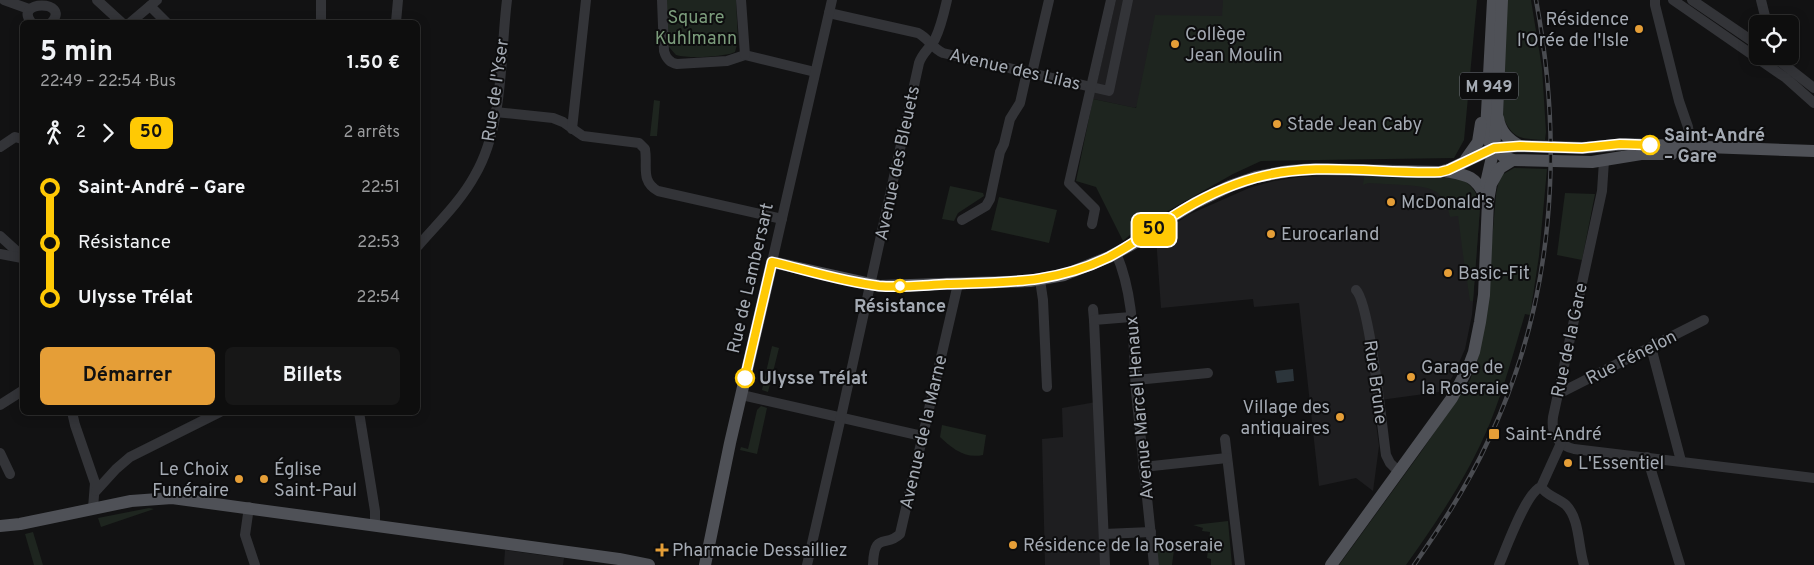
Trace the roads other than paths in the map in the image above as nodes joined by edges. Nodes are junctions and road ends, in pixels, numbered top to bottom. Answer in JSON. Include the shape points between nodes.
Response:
{"nodes":[{"id":1,"x":4,"y":0,"type":"edge"},
{"id":2,"x":97,"y":0,"type":"edge"},
{"id":3,"x":321,"y":0,"type":"edge"},
{"id":4,"x":398,"y":0,"type":"edge"},
{"id":5,"x":507,"y":0,"type":"edge"},
{"id":6,"x":662,"y":0,"type":"edge"},
{"id":7,"x":742,"y":0,"type":"edge"},
{"id":8,"x":832,"y":0,"type":"edge"},
{"id":9,"x":947,"y":0,"type":"edge"},
{"id":10,"x":1049,"y":0,"type":"edge"},
{"id":11,"x":1111,"y":0,"type":"edge"},
{"id":12,"x":1128,"y":0,"type":"edge"},
{"id":13,"x":1493,"y":0,"type":"edge"},
{"id":14,"x":1502,"y":0,"type":"edge"},
{"id":15,"x":1655,"y":0,"type":"edge"},
{"id":16,"x":1674,"y":0,"type":"edge"},
{"id":17,"x":1692,"y":0,"type":"edge"},
{"id":18,"x":1761,"y":0,"type":"edge"},
{"id":19,"x":52,"y":2,"type":"edge"},
{"id":20,"x":585,"y":2,"type":"edge"},
{"id":21,"x":154,"y":3,"type":"edge"},
{"id":22,"x":29,"y":9,"type":"junction"},
{"id":23,"x":829,"y":13,"type":"junction"},
{"id":24,"x":1492,"y":15,"type":"junction"},
{"id":25,"x":1765,"y":15,"type":"edge"},
{"id":26,"x":30,"y":20,"type":"edge"},
{"id":27,"x":53,"y":20,"type":"edge"},
{"id":28,"x":119,"y":20,"type":"edge"},
{"id":29,"x":134,"y":20,"type":"edge"},
{"id":30,"x":165,"y":20,"type":"edge"},
{"id":31,"x":321,"y":20,"type":"edge"},
{"id":32,"x":396,"y":20,"type":"edge"},
{"id":33,"x":1749,"y":39,"type":"edge"},
{"id":34,"x":931,"y":44,"type":"junction"},
{"id":35,"x":745,"y":55,"type":"junction"},
{"id":36,"x":1785,"y":65,"type":"edge"},
{"id":37,"x":815,"y":72,"type":"junction"},
{"id":38,"x":1029,"y":72,"type":"junction"},
{"id":39,"x":1092,"y":87,"type":"junction"},
{"id":40,"x":1814,"y":88,"type":"edge"},
{"id":41,"x":1679,"y":101,"type":"junction"},
{"id":42,"x":1814,"y":103,"type":"edge"},
{"id":43,"x":495,"y":112,"type":"junction"},
{"id":44,"x":1497,"y":116,"type":"junction"},
{"id":45,"x":572,"y":129,"type":"junction"},
{"id":46,"x":20,"y":138,"type":"edge"},
{"id":47,"x":1520,"y":146,"type":"junction"},
{"id":48,"x":1678,"y":146,"type":"junction"},
{"id":49,"x":0,"y":147,"type":"edge"},
{"id":50,"x":1494,"y":148,"type":"junction"},
{"id":51,"x":1692,"y":150,"type":"junction"},
{"id":52,"x":1814,"y":151,"type":"edge"},
{"id":53,"x":1513,"y":160,"type":"junction"},
{"id":54,"x":1814,"y":160,"type":"edge"},
{"id":55,"x":1465,"y":161,"type":"junction"},
{"id":56,"x":1598,"y":161,"type":"junction"},
{"id":57,"x":1444,"y":171,"type":"junction"},
{"id":58,"x":1488,"y":201,"type":"junction"},
{"id":59,"x":782,"y":219,"type":"junction"},
{"id":60,"x":962,"y":220,"type":"dead end"},
{"id":61,"x":1092,"y":224,"type":"dead end"},
{"id":62,"x":0,"y":236,"type":"edge"},
{"id":63,"x":420,"y":244,"type":"edge"},
{"id":64,"x":1116,"y":253,"type":"junction"},
{"id":65,"x":0,"y":254,"type":"edge"},
{"id":66,"x":20,"y":255,"type":"edge"},
{"id":67,"x":20,"y":257,"type":"edge"},
{"id":68,"x":772,"y":262,"type":"junction"},
{"id":69,"x":1040,"y":280,"type":"junction"},
{"id":70,"x":870,"y":284,"type":"junction"},
{"id":71,"x":958,"y":284,"type":"junction"},
{"id":72,"x":1356,"y":290,"type":"dead end"},
{"id":73,"x":1093,"y":309,"type":"dead end"},
{"id":74,"x":1131,"y":317,"type":"junction"},
{"id":75,"x":1094,"y":320,"type":"junction"},
{"id":76,"x":1704,"y":320,"type":"dead end"},
{"id":77,"x":1651,"y":347,"type":"junction"},
{"id":78,"x":1208,"y":373,"type":"dead end"},
{"id":79,"x":1136,"y":380,"type":"junction"},
{"id":80,"x":1047,"y":387,"type":"dead end"},
{"id":81,"x":20,"y":393,"type":"edge"},
{"id":82,"x":742,"y":394,"type":"junction"},
{"id":83,"x":1558,"y":394,"type":"junction"},
{"id":84,"x":0,"y":405,"type":"edge"},
{"id":85,"x":73,"y":415,"type":"edge"},
{"id":86,"x":214,"y":415,"type":"edge"},
{"id":87,"x":360,"y":415,"type":"edge"},
{"id":88,"x":841,"y":417,"type":"junction"},
{"id":89,"x":922,"y":436,"type":"junction"},
{"id":90,"x":1225,"y":439,"type":"dead end"},
{"id":91,"x":1561,"y":443,"type":"junction"},
{"id":92,"x":0,"y":453,"type":"edge"},
{"id":93,"x":1647,"y":457,"type":"junction"},
{"id":94,"x":1228,"y":458,"type":"junction"},
{"id":95,"x":1681,"y":462,"type":"junction"},
{"id":96,"x":1143,"y":467,"type":"junction"},
{"id":97,"x":1399,"y":472,"type":"junction"},
{"id":98,"x":10,"y":474,"type":"dead end"},
{"id":99,"x":1814,"y":478,"type":"edge"},
{"id":100,"x":1537,"y":489,"type":"junction"},
{"id":101,"x":96,"y":491,"type":"junction"},
{"id":102,"x":249,"y":507,"type":"junction"},
{"id":103,"x":93,"y":508,"type":"junction"},
{"id":104,"x":20,"y":524,"type":"junction"},
{"id":105,"x":375,"y":525,"type":"junction"},
{"id":106,"x":0,"y":526,"type":"edge"},
{"id":107,"x":0,"y":530,"type":"edge"},
{"id":108,"x":1151,"y":532,"type":"junction"},
{"id":109,"x":1104,"y":534,"type":"junction"},
{"id":110,"x":255,"y":565,"type":"edge"},
{"id":111,"x":649,"y":565,"type":"edge"},
{"id":112,"x":705,"y":565,"type":"edge"},
{"id":113,"x":807,"y":565,"type":"edge"},
{"id":114,"x":873,"y":565,"type":"edge"},
{"id":115,"x":1106,"y":565,"type":"edge"},
{"id":116,"x":1154,"y":565,"type":"edge"},
{"id":117,"x":1240,"y":565,"type":"edge"},
{"id":118,"x":1331,"y":565,"type":"edge"},
{"id":119,"x":1499,"y":565,"type":"edge"},
{"id":120,"x":1584,"y":565,"type":"edge"},
{"id":121,"x":1680,"y":565,"type":"edge"}],
"edges":[{"from":1,"to":22,"type":"street"},
{"from":2,"to":28,"type":"street"},
{"from":3,"to":31,"type":"street"},
{"from":4,"to":32,"type":"street"},
{"from":5,"to":43,"type":"street","name":"Rue de l'Yser"},
{"from":6,"to":35,"type":"street","via":[[664,51],[672,62],[720,62]]},
{"from":7,"to":35,"type":"street"},
{"from":8,"to":23,"type":"street","name":"Rue de Lambersart"},
{"from":9,"to":34,"type":"street","name":"Avenue des Bleuets","via":[[941,25]]},
{"from":10,"to":38,"type":"street"},
{"from":11,"to":39,"type":"street","name":"Avenue des Lilas"},
{"from":12,"to":39,"type":"street","via":[[1108,91]]},
{"from":13,"to":24,"type":"main road","number":"M 949"},
{"from":14,"to":44,"type":"main road","number":"M 949"},
{"from":15,"to":41,"type":"street"},
{"from":16,"to":42,"type":"street","via":[[1786,78]]},
{"from":17,"to":33,"type":"street"},
{"from":18,"to":25,"type":"street"},
{"from":19,"to":22,"type":"street","via":[[40,0]]},
{"from":19,"to":27,"type":"street"},
{"from":20,"to":45,"type":"street"},
{"from":21,"to":29,"type":"street"},
{"from":21,"to":30,"type":"street"},
{"from":22,"to":26,"type":"street"},
{"from":23,"to":34,"type":"street","name":"Avenue des Lilas","via":[[918,33]]},
{"from":23,"to":37,"type":"street","name":"Rue de Lambersart"},
{"from":24,"to":50,"type":"main road","number":"M 949","via":[[1486,126],[1487,137]]},
{"from":24,"to":55,"type":"main road","number":"M 949","via":[[1483,75],[1480,133],[1476,146]]},
{"from":34,"to":38,"type":"street","name":"Avenue des Lilas","via":[[943,53]]},
{"from":34,"to":70,"type":"street","name":"Avenue des Bleuets","via":[[919,63]]},
{"from":35,"to":37,"type":"street"},
{"from":36,"to":40,"type":"street"},
{"from":37,"to":59,"type":"street","name":"Rue de Lambersart"},
{"from":38,"to":39,"type":"street","name":"Avenue des Lilas"},
{"from":38,"to":60,"type":"street","via":[[1020,103],[1010,119],[990,199],[986,206]]},
{"from":39,"to":61,"type":"street","name":"Avenue des Lilas","via":[[1070,183],[1095,209]]},
{"from":41,"to":48,"type":"street","via":[[1683,126]]},
{"from":41,"to":51,"type":"street"},
{"from":43,"to":45,"type":"street","via":[[553,118]]},
{"from":43,"to":63,"type":"street","name":"Rue de l'Yser","via":[[488,145],[475,175]]},
{"from":44,"to":47,"type":"main road","number":"M 949","via":[[1502,131]]},
{"from":44,"to":50,"type":"main road","number":"M 949"},
{"from":45,"to":59,"type":"street","via":[[583,136],[633,141],[642,145],[646,149],[648,182],[658,191]]},
{"from":46,"to":49,"type":"street","via":[[15,137]]},
{"from":47,"to":48,"type":"main road"},
{"from":47,"to":50,"type":"main road"},
{"from":48,"to":51,"type":"main road"},
{"from":50,"to":53,"type":"main road"},
{"from":50,"to":55,"type":"main road"},
{"from":50,"to":58,"type":"main road","via":[[1486,184]]},
{"from":51,"to":52,"type":"main road"},
{"from":51,"to":54,"type":"main road"},
{"from":51,"to":56,"type":"main road"},
{"from":53,"to":56,"type":"main road"},
{"from":53,"to":58,"type":"main road","via":[[1495,174]]},
{"from":55,"to":57,"type":"main road"},
{"from":56,"to":83,"type":"street","name":"Rue de la Gare","via":[[1602,191]]},
{"from":57,"to":58,"type":"main road","via":[[1472,178]]},
{"from":57,"to":64,"type":"main road","via":[[1314,169],[1256,177],[1189,206]]},
{"from":58,"to":97,"type":"main road","via":[[1484,294],[1474,352],[1452,398]]},
{"from":59,"to":68,"type":"street","name":"Rue de Lambersart"},
{"from":62,"to":66,"type":"street"},
{"from":64,"to":69,"type":"main road","via":[[1076,271]]},
{"from":64,"to":74,"type":"street","name":"Avenue Marcel Henaux","via":[[1127,284]]},
{"from":65,"to":67,"type":"street"},
{"from":68,"to":70,"type":"main road"},
{"from":68,"to":82,"type":"main road","name":"Rue de Lambersart"},
{"from":69,"to":71,"type":"main road"},
{"from":69,"to":80,"type":"street"},
{"from":70,"to":71,"type":"main road"},
{"from":70,"to":88,"type":"street","name":"Avenue des Bleuets"},
{"from":71,"to":89,"type":"street","name":"Avenue de la Marne"},
{"from":72,"to":97,"type":"street","name":"Rue Brune","via":[[1369,334],[1386,455]]},
{"from":73,"to":75,"type":"street"},
{"from":74,"to":75,"type":"street"},
{"from":74,"to":79,"type":"street","name":"Avenue Marcel Henaux"},
{"from":75,"to":109,"type":"street"},
{"from":76,"to":77,"type":"street","name":"Rue Fénelon"},
{"from":77,"to":83,"type":"street","name":"Rue Fénelon"},
{"from":77,"to":95,"type":"street"},
{"from":78,"to":79,"type":"street"},
{"from":79,"to":96,"type":"street","name":"Avenue Marcel Henaux"},
{"from":81,"to":84,"type":"street"},
{"from":82,"to":88,"type":"street"},
{"from":82,"to":112,"type":"main road","name":"Rue de Lambersart"},
{"from":83,"to":91,"type":"street","name":"Rue de la Gare","via":[[1552,429]]},
{"from":85,"to":101,"type":"street"},
{"from":86,"to":101,"type":"street","via":[[130,457]]},
{"from":87,"to":105,"type":"street","via":[[376,511]]},
{"from":88,"to":89,"type":"street"},
{"from":88,"to":113,"type":"street","name":"Avenue des Bleuets"},
{"from":89,"to":114,"type":"street","name":"Avenue de la Marne","via":[[900,534],[896,538],[882,540],[873,554]]},
{"from":90,"to":94,"type":"street"},
{"from":91,"to":93,"type":"street","via":[[1574,449]]},
{"from":91,"to":100,"type":"street"},
{"from":92,"to":98,"type":"street"},
{"from":93,"to":95,"type":"street"},
{"from":93,"to":121,"type":"street"},
{"from":94,"to":96,"type":"street"},
{"from":94,"to":117,"type":"street"},
{"from":95,"to":99,"type":"street"},
{"from":96,"to":108,"type":"street","name":"Avenue Marcel Henaux"},
{"from":97,"to":118,"type":"main road"},
{"from":100,"to":119,"type":"street","via":[[1527,502]]},
{"from":100,"to":120,"type":"street","via":[[1564,503],[1572,514]]},
{"from":101,"to":103,"type":"street"},
{"from":102,"to":103,"type":"main road","via":[[162,498]]},
{"from":102,"to":105,"type":"main road"},
{"from":102,"to":110,"type":"street","via":[[245,535]]},
{"from":103,"to":104,"type":"main road"},
{"from":104,"to":106,"type":"main road"},
{"from":104,"to":107,"type":"main road"},
{"from":105,"to":111,"type":"main road","via":[[619,558]]},
{"from":108,"to":109,"type":"street"},
{"from":108,"to":116,"type":"street","name":"Avenue Marcel Henaux"},
{"from":109,"to":115,"type":"street"}]}
